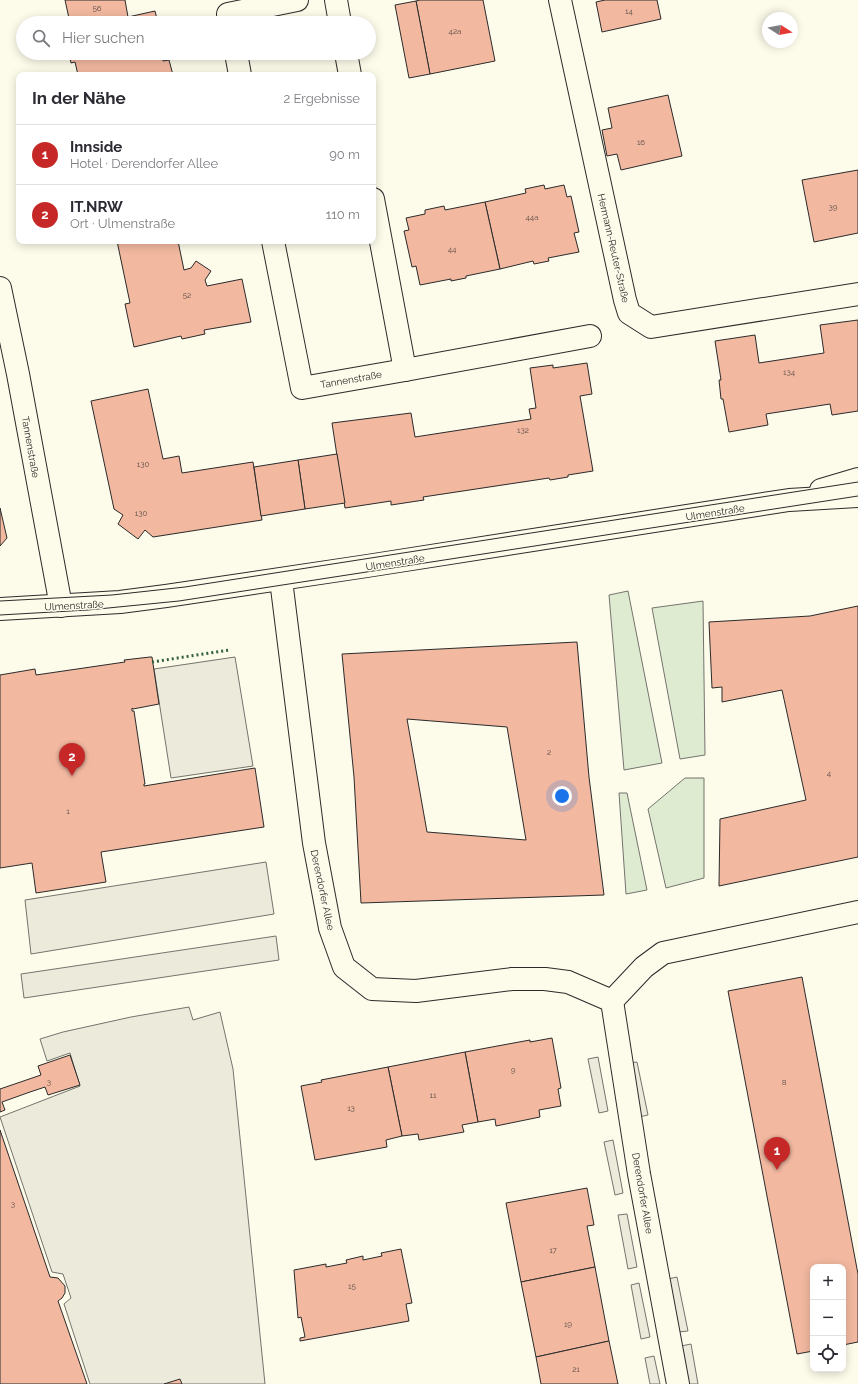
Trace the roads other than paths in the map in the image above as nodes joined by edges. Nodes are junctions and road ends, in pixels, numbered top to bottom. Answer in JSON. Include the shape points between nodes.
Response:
{"nodes":[{"id":1,"x":297,"y":0,"type":"edge"},
{"id":2,"x":336,"y":0,"type":"edge"},
{"id":3,"x":560,"y":0,"type":"edge"},
{"id":4,"x":227,"y":12,"type":"edge"},
{"id":5,"x":339,"y":16,"type":"edge"},
{"id":6,"x":237,"y":60,"type":"edge"},
{"id":7,"x":347,"y":60,"type":"edge"},
{"id":8,"x":239,"y":72,"type":"edge"},
{"id":9,"x":349,"y":72,"type":"edge"},
{"id":10,"x":376,"y":214,"type":"edge"},
{"id":11,"x":274,"y":244,"type":"edge"},
{"id":12,"x":0,"y":288,"type":"edge"},
{"id":13,"x":858,"y":294,"type":"edge"},
{"id":14,"x":590,"y":336,"type":"dead end"},
{"id":15,"x":405,"y":370,"type":"junction"},
{"id":16,"x":858,"y":479,"type":"edge"},
{"id":17,"x":858,"y":496,"type":"edge"},
{"id":18,"x":789,"y":500,"type":"junction"},
{"id":19,"x":281,"y":580,"type":"junction"},
{"id":20,"x":61,"y":606,"type":"junction"},
{"id":21,"x":0,"y":609,"type":"edge"},
{"id":22,"x":858,"y":912,"type":"edge"},
{"id":23,"x":612,"y":1001,"type":"junction"},
{"id":24,"x":678,"y":1384,"type":"edge"}],
"edges":[{"from":1,"to":4,"type":"street"},
{"from":2,"to":5,"type":"street"},
{"from":3,"to":13,"type":"street","name":"Hermann-Reuter-Straße","via":[[629,313],[651,327]]},
{"from":6,"to":8,"type":"street"},
{"from":7,"to":9,"type":"street"},
{"from":10,"to":15,"type":"street"},
{"from":11,"to":15,"type":"street","name":"Tannenstraße","via":[[302,388]]},
{"from":12,"to":20,"type":"street","name":"Tannenstraße"},
{"from":14,"to":15,"type":"street","name":"Tannenstraße"},
{"from":16,"to":18,"type":"street","name":"Ulmenstraße"},
{"from":17,"to":18,"type":"street","name":"Ulmenstraße"},
{"from":18,"to":19,"type":"street","name":"Ulmenstraße"},
{"from":19,"to":20,"type":"street","name":"Ulmenstraße","via":[[120,602]]},
{"from":19,"to":23,"type":"street","name":"Derendorfer Allee","via":[[314,843],[330,928],[344,968],[372,989],[416,990],[512,979],[545,979],[568,982]]},
{"from":20,"to":21,"type":"street","name":"Ulmenstraße"},
{"from":22,"to":23,"type":"street","via":[[663,953],[644,967]]},
{"from":23,"to":24,"type":"street","name":"Derendorfer Allee","via":[[639,1174]]}]}
